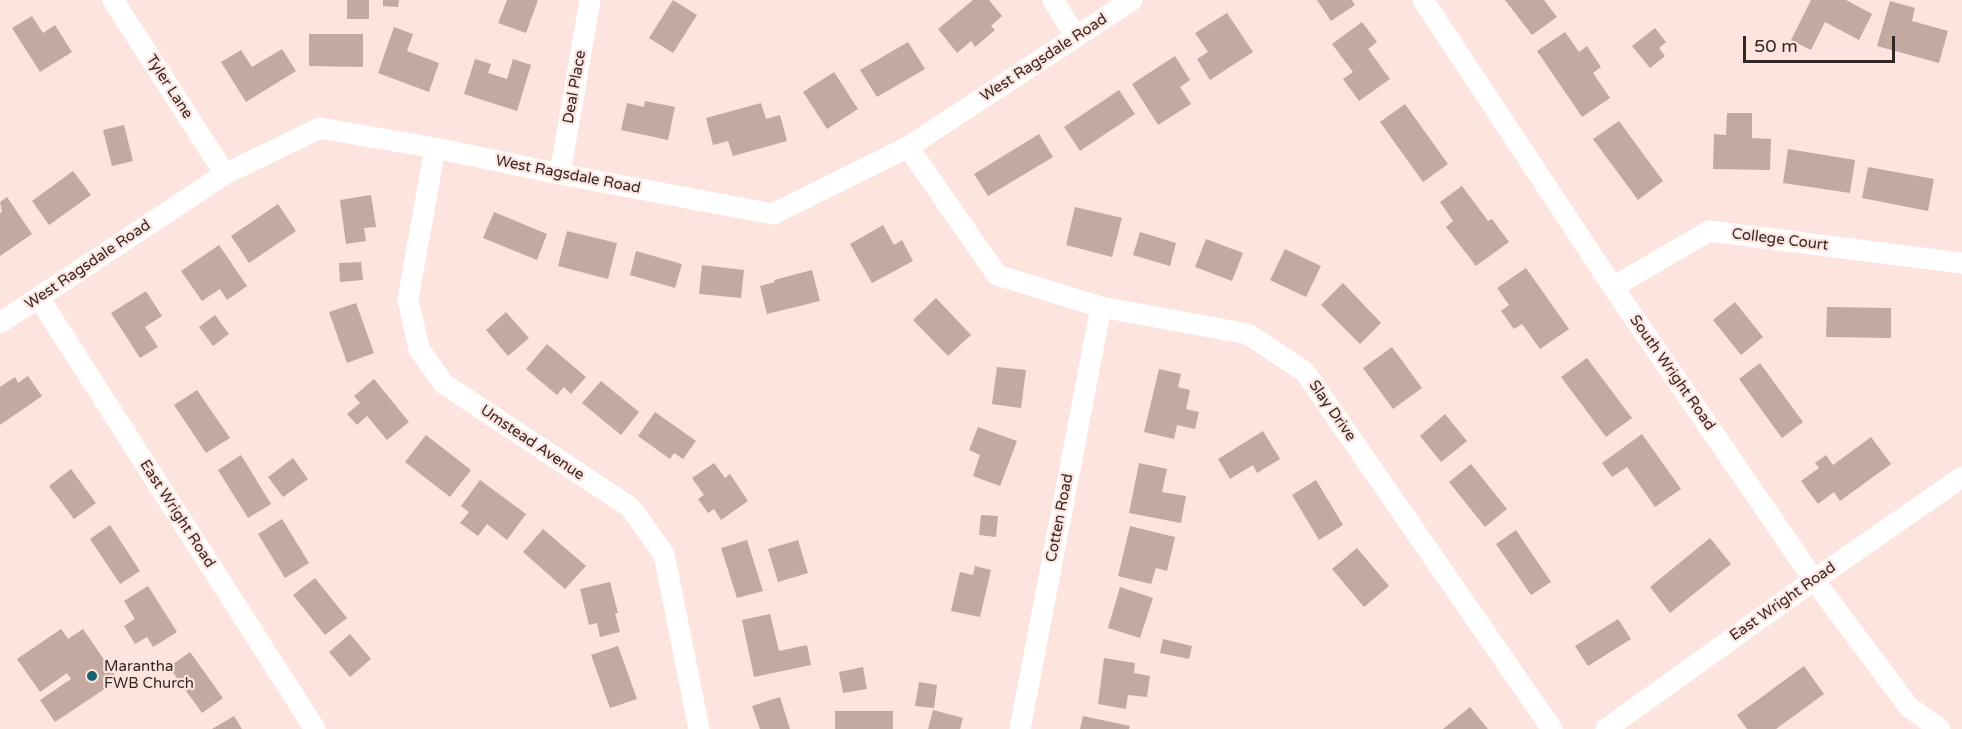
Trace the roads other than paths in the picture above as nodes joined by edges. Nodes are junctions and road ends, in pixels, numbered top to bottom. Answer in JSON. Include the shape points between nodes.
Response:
{"nodes":[{"id":1,"x":113,"y":0,"type":"edge"},
{"id":2,"x":590,"y":0,"type":"edge"},
{"id":3,"x":1053,"y":0,"type":"edge"},
{"id":4,"x":1132,"y":0,"type":"edge"},
{"id":5,"x":1423,"y":0,"type":"edge"},
{"id":6,"x":1076,"y":37,"type":"junction"},
{"id":7,"x":908,"y":147,"type":"junction"},
{"id":8,"x":435,"y":148,"type":"junction"},
{"id":9,"x":225,"y":174,"type":"junction"},
{"id":10,"x":560,"y":174,"type":"junction"},
{"id":11,"x":1962,"y":263,"type":"edge"},
{"id":12,"x":1613,"y":287,"type":"junction"},
{"id":13,"x":39,"y":298,"type":"junction"},
{"id":14,"x":1101,"y":307,"type":"junction"},
{"id":15,"x":0,"y":323,"type":"edge"},
{"id":16,"x":1962,"y":477,"type":"edge"},
{"id":17,"x":1814,"y":580,"type":"junction"},
{"id":18,"x":315,"y":729,"type":"edge"},
{"id":19,"x":699,"y":729,"type":"edge"},
{"id":20,"x":1020,"y":729,"type":"edge"},
{"id":21,"x":1552,"y":729,"type":"edge"},
{"id":22,"x":1606,"y":729,"type":"edge"},
{"id":23,"x":1940,"y":729,"type":"edge"}],
"edges":[{"from":1,"to":9,"type":"street","name":"Tyler Lane"},
{"from":2,"to":10,"type":"street","name":"Deal Place"},
{"from":3,"to":6,"type":"street"},
{"from":4,"to":6,"type":"street","name":"West Ragsdale Road"},
{"from":5,"to":12,"type":"street","name":"South Wright Road"},
{"from":6,"to":7,"type":"street","name":"West Ragsdale Road"},
{"from":7,"to":10,"type":"street","name":"West Ragsdale Road","via":[[773,214]]},
{"from":7,"to":14,"type":"street","name":"Slay Drive","via":[[996,275]]},
{"from":8,"to":9,"type":"street","name":"West Ragsdale Road","via":[[320,128]]},
{"from":8,"to":10,"type":"street","name":"West Ragsdale Road"},
{"from":8,"to":19,"type":"street","name":"Umstead Avenue","via":[[408,299],[419,349],[444,384],[630,507],[664,554]]},
{"from":9,"to":13,"type":"street","name":"West Ragsdale Road"},
{"from":11,"to":12,"type":"street","name":"College Court","via":[[1709,231]]},
{"from":12,"to":17,"type":"street","name":"South Wright Road"},
{"from":13,"to":15,"type":"street","name":"West Ragsdale Road"},
{"from":13,"to":18,"type":"street","name":"East Wright Road"},
{"from":14,"to":20,"type":"street","name":"Cotten Road"},
{"from":14,"to":21,"type":"street","name":"Slay Drive","via":[[1248,334],[1305,372]]},
{"from":16,"to":17,"type":"street","name":"East Wright Road"},
{"from":17,"to":22,"type":"street","name":"East Wright Road"},
{"from":17,"to":23,"type":"street","name":"South Wright Road","via":[[1909,707]]}]}
